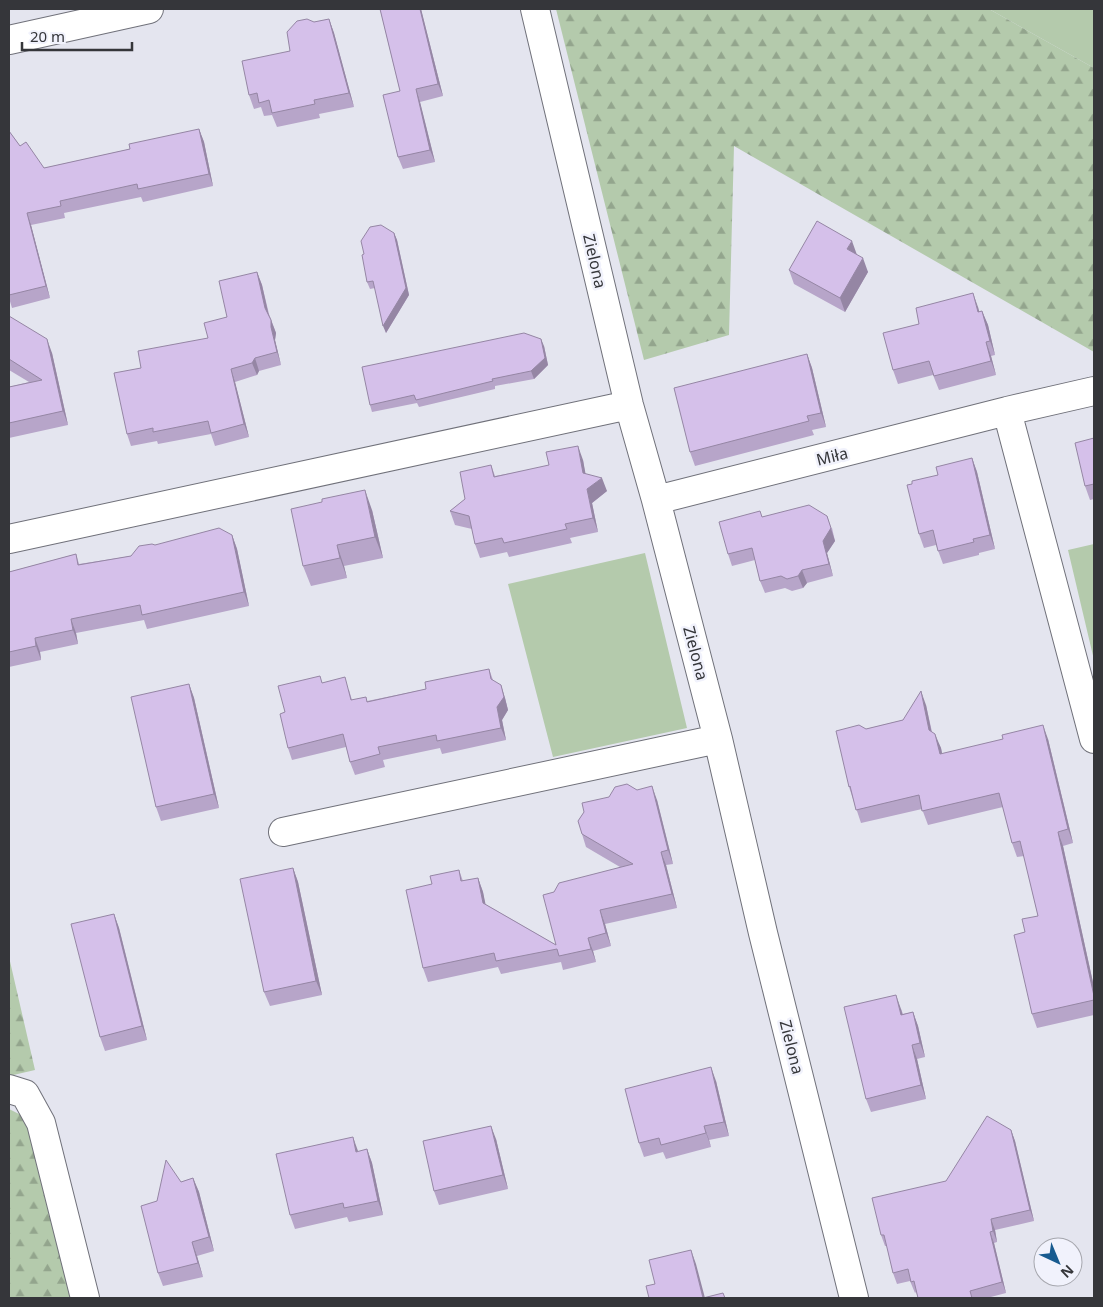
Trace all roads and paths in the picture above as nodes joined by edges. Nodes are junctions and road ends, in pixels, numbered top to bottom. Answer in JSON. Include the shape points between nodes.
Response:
{"nodes":[{"id":1,"x":149,"y":9,"type":"edge"},
{"id":2,"x":536,"y":9,"type":"edge"},
{"id":3,"x":9,"y":40,"type":"edge"},
{"id":4,"x":1094,"y":391,"type":"edge"},
{"id":5,"x":629,"y":405,"type":"junction"},
{"id":6,"x":1007,"y":411,"type":"junction"},
{"id":7,"x":656,"y":500,"type":"junction"},
{"id":8,"x":9,"y":539,"type":"edge"},
{"id":9,"x":718,"y":739,"type":"junction"},
{"id":10,"x":1094,"y":739,"type":"edge"},
{"id":11,"x":283,"y":832,"type":"dead end"},
{"id":12,"x":9,"y":1089,"type":"edge"},
{"id":13,"x":85,"y":1298,"type":"edge"},
{"id":14,"x":854,"y":1298,"type":"edge"}],
"edges":[{"from":1,"to":3,"type":"street"},
{"from":2,"to":5,"type":"street","name":"Zielona"},
{"from":4,"to":6,"type":"street","name":"Miła"},
{"from":5,"to":7,"type":"street","name":"Zielona"},
{"from":5,"to":8,"type":"street"},
{"from":6,"to":7,"type":"street","name":"Miła"},
{"from":6,"to":10,"type":"street"},
{"from":7,"to":9,"type":"street","name":"Zielona"},
{"from":9,"to":11,"type":"street"},
{"from":9,"to":14,"type":"street","name":"Zielona"},
{"from":12,"to":13,"type":"street","via":[[25,1094],[41,1123]]}]}
